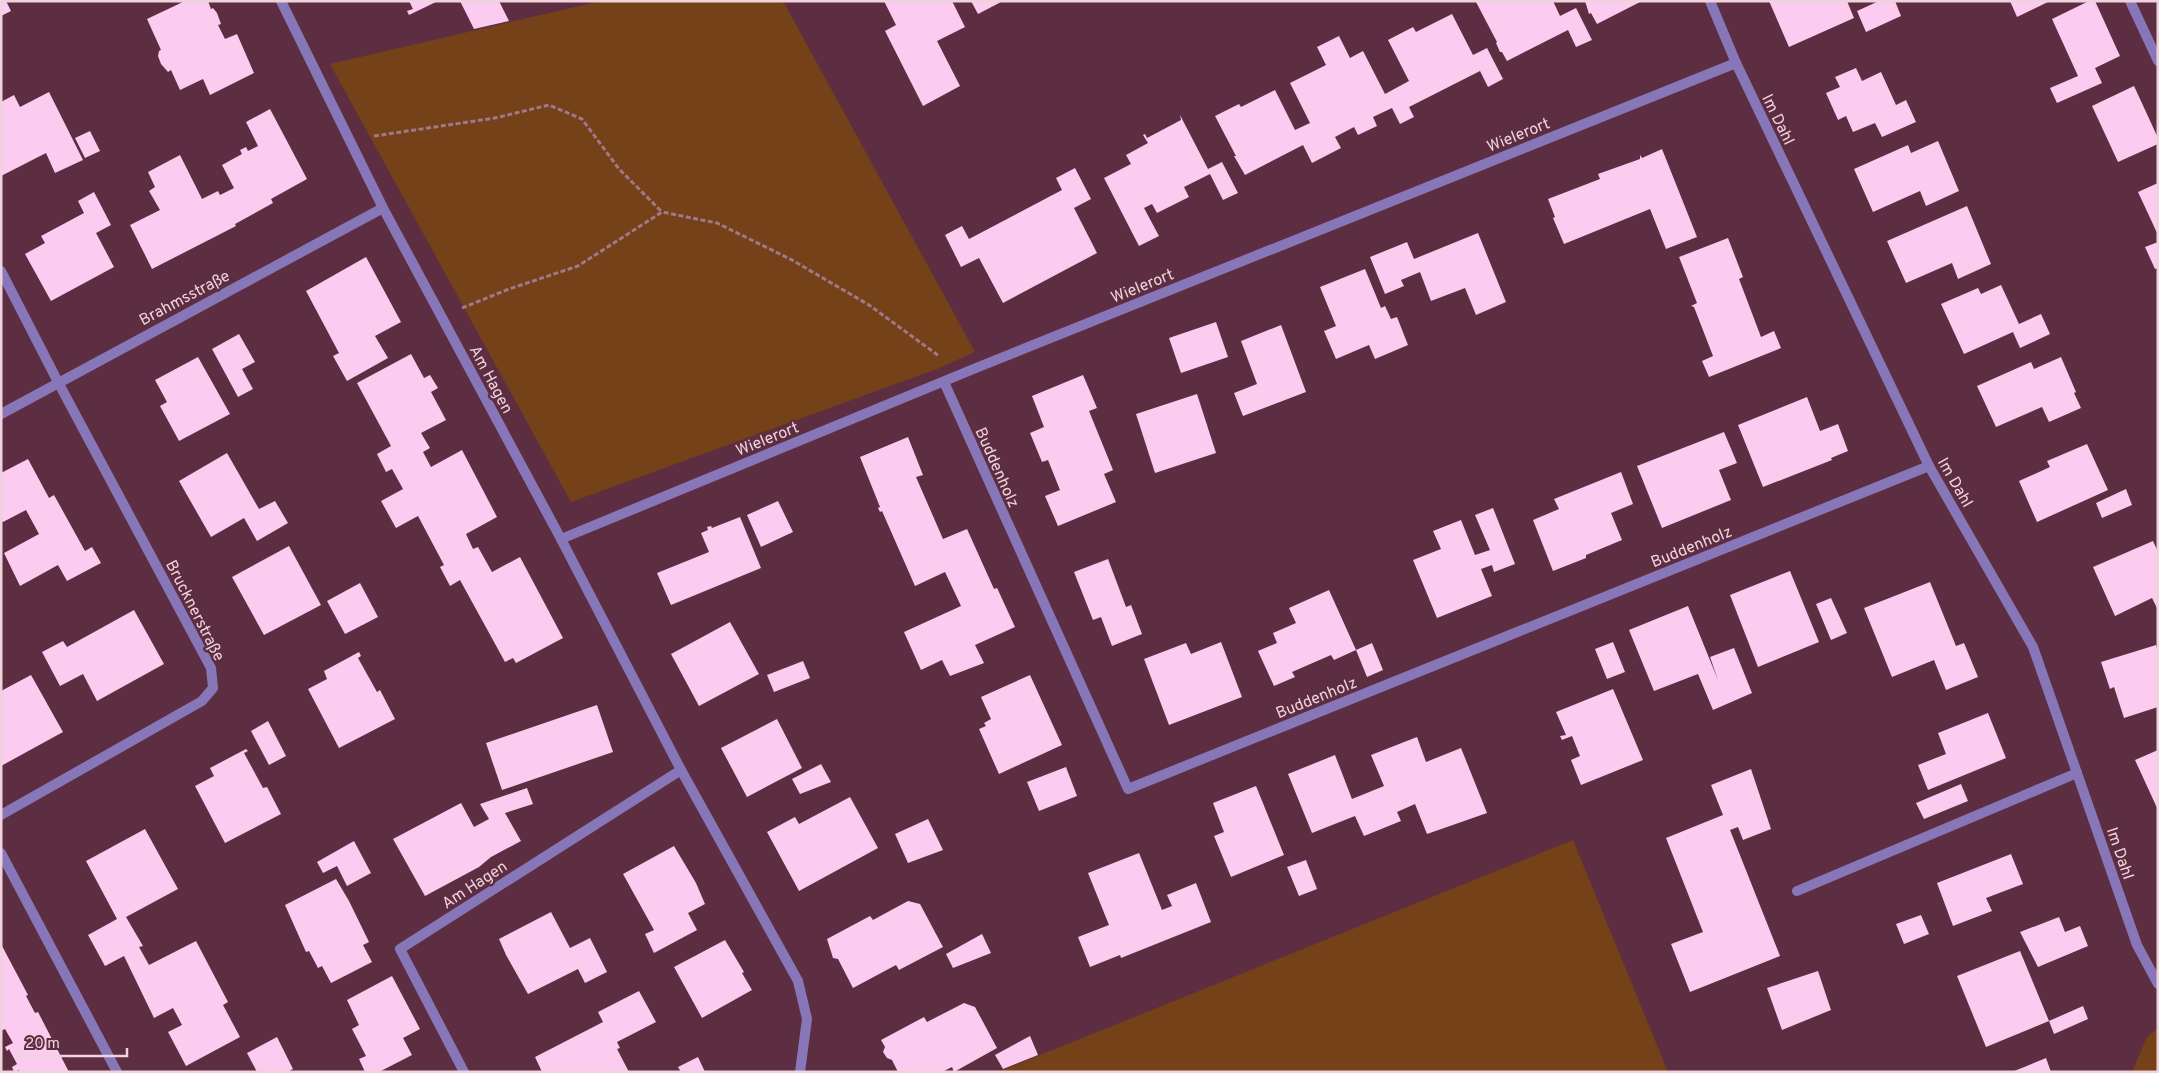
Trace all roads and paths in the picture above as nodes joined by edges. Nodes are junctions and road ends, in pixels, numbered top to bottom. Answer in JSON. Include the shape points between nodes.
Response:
{"nodes":[{"id":1,"x":281,"y":1,"type":"edge"},
{"id":2,"x":1710,"y":1,"type":"edge"},
{"id":3,"x":2130,"y":1,"type":"edge"},
{"id":4,"x":2158,"y":61,"type":"edge"},
{"id":5,"x":1736,"y":63,"type":"junction"},
{"id":6,"x":349,"y":140,"type":"junction"},
{"id":7,"x":383,"y":208,"type":"junction"},
{"id":8,"x":662,"y":212,"type":"junction"},
{"id":9,"x":1,"y":271,"type":"edge"},
{"id":10,"x":441,"y":316,"type":"junction"},
{"id":11,"x":963,"y":374,"type":"junction"},
{"id":12,"x":58,"y":382,"type":"junction"},
{"id":13,"x":944,"y":382,"type":"junction"},
{"id":14,"x":1,"y":414,"type":"edge"},
{"id":15,"x":1929,"y":466,"type":"junction"},
{"id":16,"x":561,"y":539,"type":"junction"},
{"id":17,"x":681,"y":770,"type":"junction"},
{"id":18,"x":2078,"y":773,"type":"junction"},
{"id":19,"x":1,"y":815,"type":"edge"},
{"id":20,"x":1,"y":853,"type":"edge"},
{"id":21,"x":1796,"y":891,"type":"dead end"},
{"id":22,"x":2158,"y":984,"type":"edge"},
{"id":23,"x":117,"y":1072,"type":"edge"},
{"id":24,"x":464,"y":1072,"type":"edge"},
{"id":25,"x":800,"y":1072,"type":"edge"}],
"edges":[{"from":1,"to":6,"type":"street","name":"Am Hagen"},
{"from":2,"to":5,"type":"street","name":"Im Dahl"},
{"from":3,"to":4,"type":"street"},
{"from":5,"to":11,"type":"street","name":"Wielerort"},
{"from":5,"to":15,"type":"street","name":"Im Dahl"},
{"from":6,"to":7,"type":"street","name":"Am Hagen"},
{"from":6,"to":8,"type":"path","via":[[495,118],[549,105],[582,119],[618,169]]},
{"from":7,"to":10,"type":"street","name":"Am Hagen"},
{"from":7,"to":12,"type":"street","name":"Brahmsstraße"},
{"from":8,"to":10,"type":"path","via":[[578,266]]},
{"from":8,"to":11,"type":"path","via":[[717,223],[792,260],[868,305]]},
{"from":9,"to":12,"type":"street","name":"Brucknerstraße"},
{"from":10,"to":16,"type":"street","name":"Am Hagen"},
{"from":11,"to":13,"type":"street","name":"Wielerort"},
{"from":12,"to":14,"type":"street","name":"Brahmsstraße"},
{"from":12,"to":19,"type":"street","name":"Brucknerstraße","via":[[211,668],[213,688],[202,701]]},
{"from":13,"to":15,"type":"street","name":"Buddenholz","via":[[1128,789]]},
{"from":13,"to":16,"type":"street","name":"Wielerort"},
{"from":15,"to":18,"type":"street","name":"Im Dahl","via":[[2033,647]]},
{"from":16,"to":17,"type":"street","name":"Am Hagen"},
{"from":17,"to":24,"type":"street","name":"Am Hagen","via":[[400,949]]},
{"from":17,"to":25,"type":"street","name":"Am Hagen","via":[[798,981],[807,1019]]},
{"from":18,"to":21,"type":"street"},
{"from":18,"to":22,"type":"street","name":"Im Dahl","via":[[2137,945]]},
{"from":20,"to":23,"type":"street"}]}
